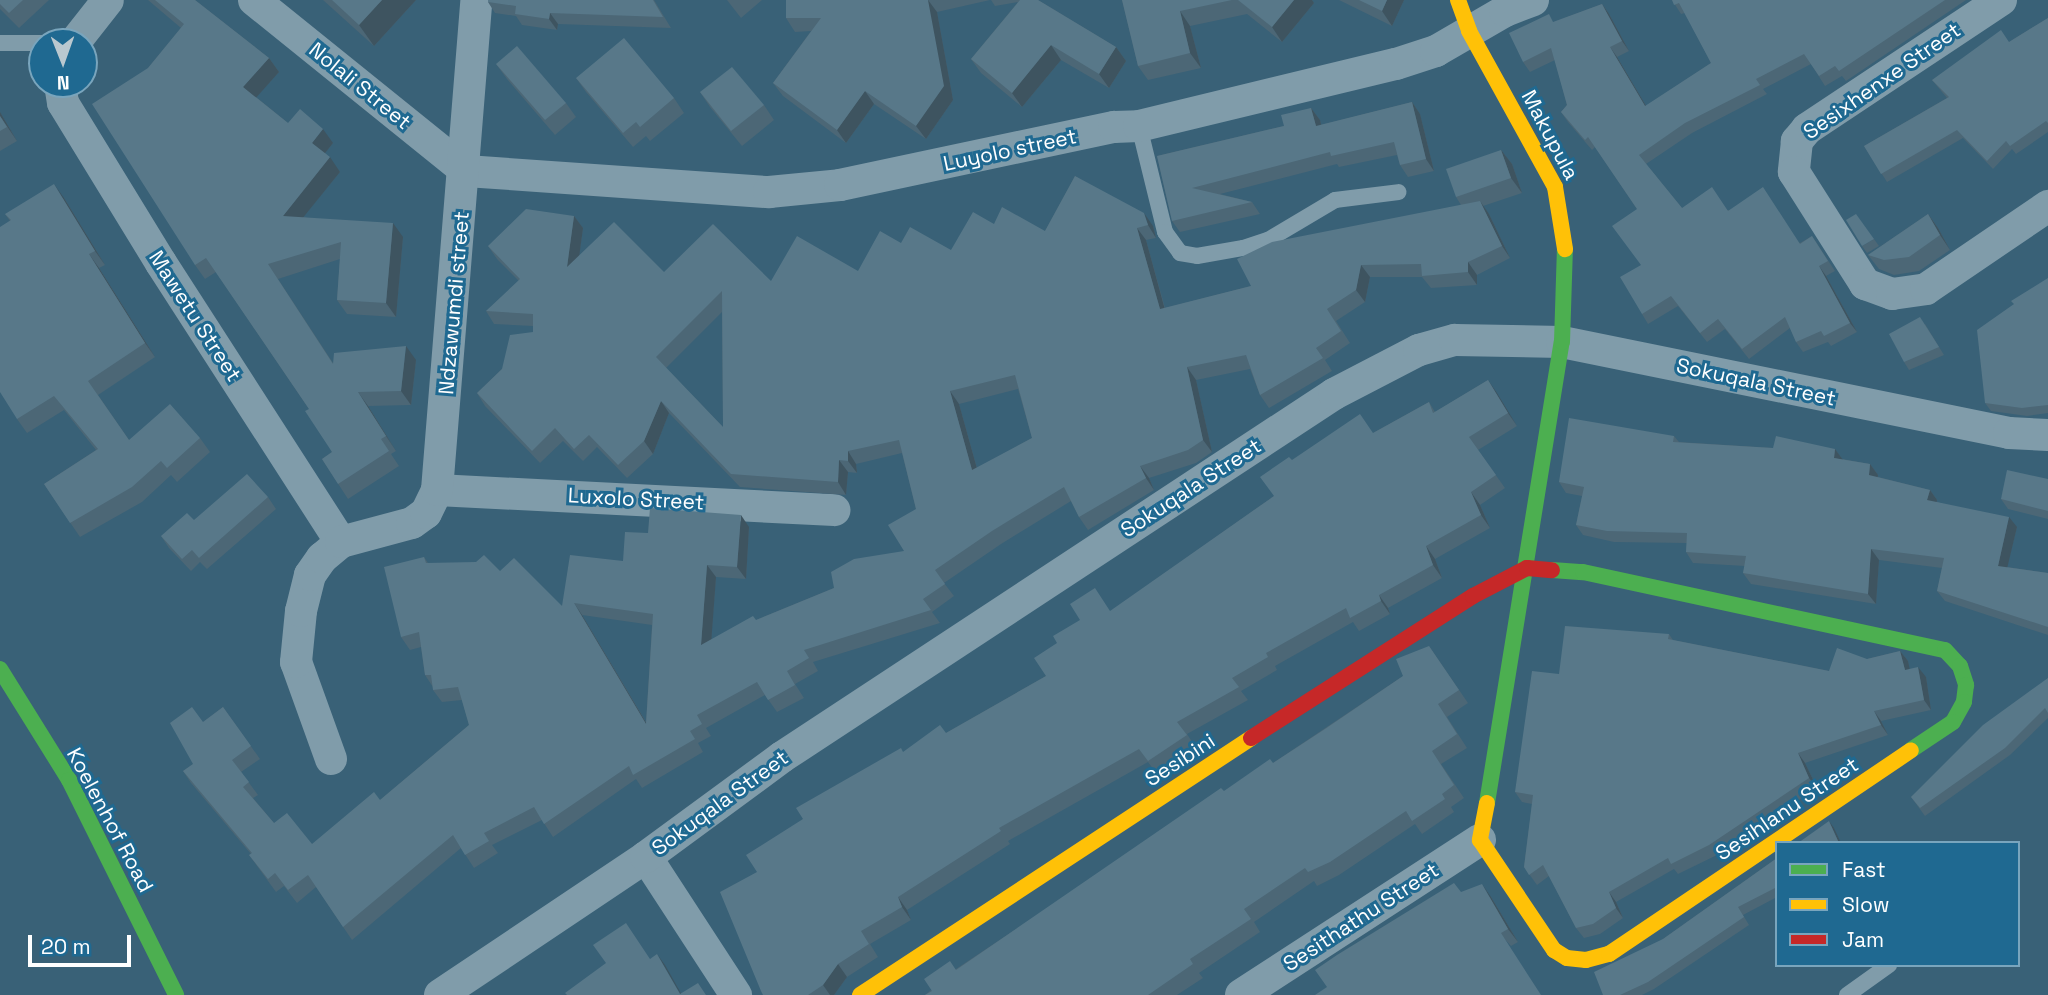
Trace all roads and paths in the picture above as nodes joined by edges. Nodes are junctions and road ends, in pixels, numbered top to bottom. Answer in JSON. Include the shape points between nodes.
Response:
{"nodes":[{"id":1,"x":108,"y":0,"type":"edge"},
{"id":2,"x":254,"y":0,"type":"edge"},
{"id":3,"x":475,"y":0,"type":"edge"},
{"id":4,"x":1458,"y":0,"type":"edge"},
{"id":5,"x":1533,"y":0,"type":"edge"},
{"id":6,"x":2001,"y":0,"type":"edge"},
{"id":7,"x":86,"y":28,"type":"edge"},
{"id":8,"x":1468,"y":32,"type":"junction"},
{"id":9,"x":0,"y":43,"type":"edge"},
{"id":10,"x":28,"y":43,"type":"edge"},
{"id":11,"x":62,"y":98,"type":"edge"},
{"id":12,"x":1139,"y":127,"type":"junction"},
{"id":13,"x":466,"y":171,"type":"junction"},
{"id":14,"x":1399,"y":192,"type":"dead end"},
{"id":15,"x":2048,"y":206,"type":"edge"},
{"id":16,"x":1562,"y":342,"type":"junction"},
{"id":17,"x":2048,"y":435,"type":"edge"},
{"id":18,"x":438,"y":490,"type":"junction"},
{"id":19,"x":834,"y":510,"type":"dead end"},
{"id":20,"x":341,"y":542,"type":"junction"},
{"id":21,"x":1527,"y":568,"type":"junction"},
{"id":22,"x":0,"y":668,"type":"edge"},
{"id":23,"x":331,"y":759,"type":"dead end"},
{"id":24,"x":1480,"y":840,"type":"junction"},
{"id":25,"x":1777,"y":841,"type":"edge"},
{"id":26,"x":1775,"y":842,"type":"edge"},
{"id":27,"x":646,"y":857,"type":"junction"},
{"id":28,"x":1886,"y":967,"type":"edge"},
{"id":29,"x":176,"y":995,"type":"edge"},
{"id":30,"x":440,"y":995,"type":"edge"},
{"id":31,"x":736,"y":995,"type":"edge"},
{"id":32,"x":860,"y":995,"type":"edge"},
{"id":33,"x":1241,"y":995,"type":"edge"},
{"id":34,"x":1847,"y":995,"type":"edge"}],
"edges":[{"from":1,"to":7,"type":"street"},
{"from":2,"to":13,"type":"street","name":"Nolali Street"},
{"from":3,"to":13,"type":"street","name":"Ndzawumdi street"},
{"from":4,"to":8,"type":"street","name":"Makupula"},
{"from":5,"to":8,"type":"street","name":"Luyolo street"},
{"from":6,"to":15,"type":"street","name":"Sesixhenxe Street","via":[[1807,129],[1797,142],[1794,172],[1865,284],[1892,294],[1926,289]]},
{"from":8,"to":12,"type":"street","name":"Luyolo street","via":[[1436,51],[1396,64]]},
{"from":8,"to":16,"type":"street","name":"Makupula","via":[[1555,187],[1563,210]]},
{"from":9,"to":10,"type":"lane"},
{"from":11,"to":20,"type":"street","name":"Mawetu Street","via":[[154,252]]},
{"from":12,"to":13,"type":"street","name":"Luyolo street","via":[[1114,127],[841,185],[769,192]]},
{"from":12,"to":14,"type":"lane","via":[[1165,232],[1180,253],[1197,256],[1243,248],[1268,240],[1335,200]]},
{"from":13,"to":18,"type":"street","name":"Ndzawumdi street"},
{"from":16,"to":17,"type":"street","name":"Sokuqala Street","via":[[2009,433]]},
{"from":16,"to":21,"type":"street"},
{"from":16,"to":27,"type":"street","name":"Sokuqala Street","via":[[1455,341],[1419,350],[1373,371],[782,757]]},
{"from":18,"to":19,"type":"street","name":"Luxolo Street"},
{"from":18,"to":20,"type":"street","name":"Ndzawumdi street","via":[[426,513],[412,523]]},
{"from":20,"to":23,"type":"street","via":[[310,575],[297,636],[303,688]]},
{"from":21,"to":24,"type":"street"},
{"from":21,"to":25,"type":"street","name":"Sesihlanu Street","via":[[1583,572],[1924,642],[1945,650],[1960,666],[1966,685],[1964,702],[1953,722]]},
{"from":21,"to":32,"type":"street","name":"Sesibini","via":[[1473,596],[1335,683]]},
{"from":22,"to":29,"type":"street","name":"Koelenhof Road","via":[[69,780]]},
{"from":24,"to":26,"type":"street","name":"Sesihlanu Street","via":[[1554,950],[1567,958],[1586,960],[1609,954]]},
{"from":24,"to":33,"type":"street","name":"Sesithathu Street"},
{"from":27,"to":30,"type":"street","name":"Sokuqala Street"},
{"from":27,"to":31,"type":"street"},
{"from":28,"to":34,"type":"lane"}]}
